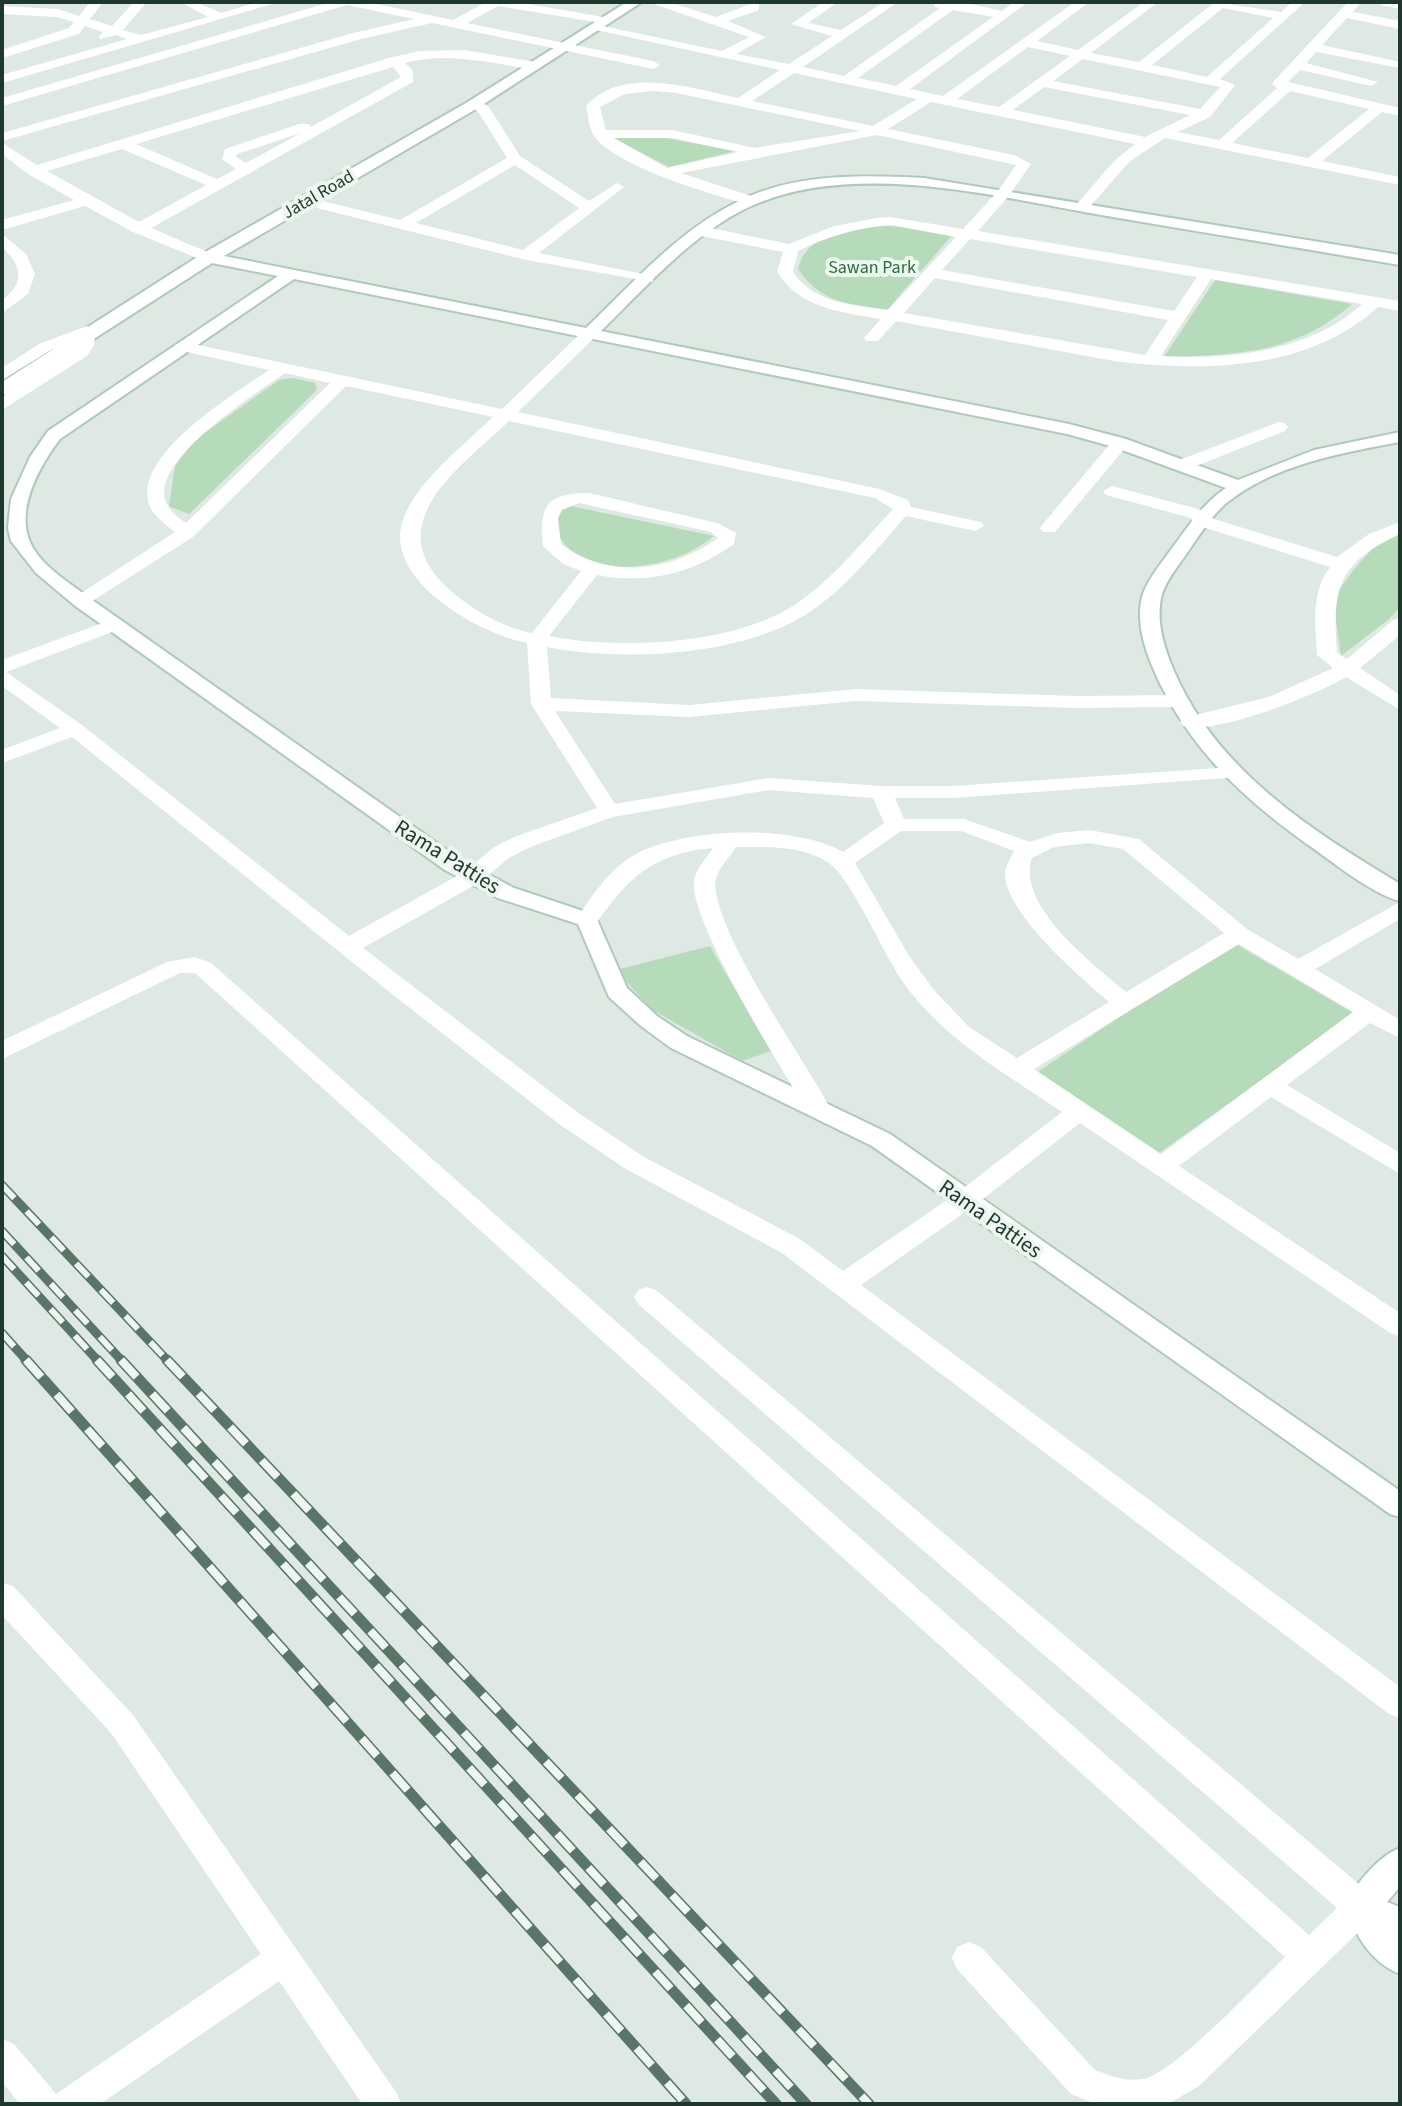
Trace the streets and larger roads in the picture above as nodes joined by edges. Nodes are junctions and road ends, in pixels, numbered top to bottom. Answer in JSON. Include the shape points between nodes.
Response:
{"nodes":[{"id":1,"x":97,"y":2,"type":"edge"},
{"id":2,"x":141,"y":2,"type":"edge"},
{"id":3,"x":186,"y":2,"type":"edge"},
{"id":4,"x":347,"y":2,"type":"edge"},
{"id":5,"x":439,"y":2,"type":"edge"},
{"id":6,"x":636,"y":2,"type":"edge"},
{"id":7,"x":654,"y":2,"type":"edge"},
{"id":8,"x":832,"y":2,"type":"edge"},
{"id":9,"x":892,"y":2,"type":"edge"},
{"id":10,"x":930,"y":2,"type":"edge"},
{"id":11,"x":1022,"y":2,"type":"edge"},
{"id":12,"x":1083,"y":2,"type":"edge"},
{"id":13,"x":1152,"y":2,"type":"edge"},
{"id":14,"x":1299,"y":2,"type":"edge"},
{"id":15,"x":1355,"y":2,"type":"edge"},
{"id":16,"x":1385,"y":2,"type":"edge"},
{"id":17,"x":266,"y":3,"type":"edge"},
{"id":18,"x":1222,"y":3,"type":"edge"},
{"id":19,"x":953,"y":4,"type":"edge"},
{"id":20,"x":1400,"y":5,"type":"edge"},
{"id":21,"x":755,"y":7,"type":"dead end"},
{"id":22,"x":62,"y":8,"type":"edge"},
{"id":23,"x":2,"y":10,"type":"edge"},
{"id":24,"x":306,"y":13,"type":"junction"},
{"id":25,"x":1345,"y":14,"type":"junction"},
{"id":26,"x":1004,"y":15,"type":"junction"},
{"id":27,"x":415,"y":16,"type":"junction"},
{"id":28,"x":1283,"y":16,"type":"junction"},
{"id":29,"x":219,"y":17,"type":"junction"},
{"id":30,"x":432,"y":19,"type":"junction"},
{"id":31,"x":83,"y":21,"type":"junction"},
{"id":32,"x":717,"y":21,"type":"junction"},
{"id":33,"x":456,"y":23,"type":"junction"},
{"id":34,"x":598,"y":24,"type":"junction"},
{"id":35,"x":39,"y":25,"type":"dead end"},
{"id":36,"x":1400,"y":25,"type":"edge"},
{"id":37,"x":116,"y":30,"type":"junction"},
{"id":38,"x":1326,"y":32,"type":"junction"},
{"id":39,"x":841,"y":34,"type":"junction"},
{"id":40,"x":358,"y":36,"type":"junction"},
{"id":41,"x":1341,"y":36,"type":"dead end"},
{"id":42,"x":141,"y":39,"type":"junction"},
{"id":43,"x":1026,"y":43,"type":"junction"},
{"id":44,"x":567,"y":46,"type":"junction"},
{"id":45,"x":1312,"y":47,"type":"junction"},
{"id":46,"x":172,"y":53,"type":"junction"},
{"id":47,"x":2,"y":54,"type":"edge"},
{"id":48,"x":723,"y":55,"type":"junction"},
{"id":49,"x":1081,"y":55,"type":"junction"},
{"id":50,"x":394,"y":61,"type":"junction"},
{"id":51,"x":1399,"y":64,"type":"edge"},
{"id":52,"x":653,"y":65,"type":"dead end"},
{"id":53,"x":1297,"y":65,"type":"junction"},
{"id":54,"x":2,"y":66,"type":"edge"},
{"id":55,"x":535,"y":66,"type":"junction"},
{"id":56,"x":1141,"y":67,"type":"junction"},
{"id":57,"x":794,"y":69,"type":"junction"},
{"id":58,"x":218,"y":75,"type":"junction"},
{"id":59,"x":2,"y":79,"type":"edge"},
{"id":60,"x":331,"y":80,"type":"junction"},
{"id":61,"x":847,"y":80,"type":"junction"},
{"id":62,"x":1210,"y":81,"type":"junction"},
{"id":63,"x":1371,"y":82,"type":"junction"},
{"id":64,"x":1042,"y":83,"type":"junction"},
{"id":65,"x":1286,"y":87,"type":"junction"},
{"id":66,"x":900,"y":90,"type":"junction"},
{"id":67,"x":931,"y":96,"type":"junction"},
{"id":68,"x":372,"y":98,"type":"junction"},
{"id":69,"x":948,"y":99,"type":"junction"},
{"id":70,"x":1346,"y":101,"type":"junction"},
{"id":71,"x":2,"y":102,"type":"edge"},
{"id":72,"x":741,"y":102,"type":"junction"},
{"id":73,"x":476,"y":103,"type":"junction"},
{"id":74,"x":1379,"y":108,"type":"junction"},
{"id":75,"x":1003,"y":111,"type":"junction"},
{"id":76,"x":1400,"y":112,"type":"edge"},
{"id":77,"x":1205,"y":114,"type":"junction"},
{"id":78,"x":323,"y":127,"type":"junction"},
{"id":79,"x":878,"y":131,"type":"junction"},
{"id":80,"x":600,"y":134,"type":"junction"},
{"id":81,"x":1166,"y":134,"type":"junction"},
{"id":82,"x":2,"y":137,"type":"edge"},
{"id":83,"x":1148,"y":142,"type":"junction"},
{"id":84,"x":126,"y":145,"type":"junction"},
{"id":85,"x":1221,"y":146,"type":"junction"},
{"id":86,"x":5,"y":152,"type":"edge"},
{"id":87,"x":756,"y":152,"type":"junction"},
{"id":88,"x":515,"y":159,"type":"junction"},
{"id":89,"x":1311,"y":163,"type":"junction"},
{"id":90,"x":1400,"y":166,"type":"edge"},
{"id":91,"x":248,"y":170,"type":"junction"},
{"id":92,"x":34,"y":171,"type":"junction"},
{"id":93,"x":666,"y":173,"type":"junction"},
{"id":94,"x":1393,"y":179,"type":"edge"},
{"id":95,"x":220,"y":186,"type":"junction"},
{"id":96,"x":617,"y":187,"type":"dead end"},
{"id":97,"x":1003,"y":194,"type":"junction"},
{"id":98,"x":306,"y":201,"type":"junction"},
{"id":99,"x":752,"y":201,"type":"junction"},
{"id":100,"x":80,"y":203,"type":"junction"},
{"id":101,"x":1082,"y":207,"type":"junction"},
{"id":102,"x":589,"y":208,"type":"junction"},
{"id":103,"x":2,"y":225,"type":"edge"},
{"id":104,"x":402,"y":225,"type":"junction"},
{"id":105,"x":138,"y":229,"type":"junction"},
{"id":106,"x":701,"y":231,"type":"junction"},
{"id":107,"x":967,"y":232,"type":"junction"},
{"id":108,"x":2,"y":239,"type":"edge"},
{"id":109,"x":791,"y":249,"type":"junction"},
{"id":110,"x":526,"y":255,"type":"junction"},
{"id":111,"x":20,"y":256,"type":"junction"},
{"id":112,"x":202,"y":260,"type":"junction"},
{"id":113,"x":1400,"y":260,"type":"edge"},
{"id":114,"x":2,"y":262,"type":"edge"},
{"id":115,"x":931,"y":273,"type":"junction"},
{"id":116,"x":1207,"y":273,"type":"junction"},
{"id":117,"x":289,"y":275,"type":"junction"},
{"id":118,"x":647,"y":279,"type":"junction"},
{"id":119,"x":1374,"y":302,"type":"junction"},
{"id":120,"x":1400,"y":306,"type":"edge"},
{"id":121,"x":2,"y":308,"type":"edge"},
{"id":122,"x":894,"y":316,"type":"junction"},
{"id":123,"x":1178,"y":317,"type":"junction"},
{"id":124,"x":87,"y":331,"type":"junction"},
{"id":125,"x":589,"y":334,"type":"junction"},
{"id":126,"x":872,"y":338,"type":"dead end"},
{"id":127,"x":184,"y":347,"type":"junction"},
{"id":128,"x":1149,"y":361,"type":"junction"},
{"id":129,"x":282,"y":368,"type":"junction"},
{"id":130,"x":2,"y":375,"type":"edge"},
{"id":131,"x":342,"y":381,"type":"junction"},
{"id":132,"x":2,"y":390,"type":"edge"},
{"id":133,"x":2,"y":405,"type":"edge"},
{"id":134,"x":505,"y":415,"type":"junction"},
{"id":135,"x":1279,"y":427,"type":"dead end"},
{"id":136,"x":1400,"y":437,"type":"edge"},
{"id":137,"x":1120,"y":443,"type":"junction"},
{"id":138,"x":1180,"y":466,"type":"junction"},
{"id":139,"x":1238,"y":486,"type":"junction"},
{"id":140,"x":1112,"y":491,"type":"dead end"},
{"id":141,"x":902,"y":510,"type":"junction"},
{"id":142,"x":1201,"y":518,"type":"junction"},
{"id":143,"x":975,"y":526,"type":"dead end"},
{"id":144,"x":1400,"y":527,"type":"edge"},
{"id":145,"x":1049,"y":528,"type":"dead end"},
{"id":146,"x":187,"y":533,"type":"junction"},
{"id":147,"x":1341,"y":564,"type":"junction"},
{"id":148,"x":592,"y":569,"type":"junction"},
{"id":149,"x":82,"y":599,"type":"junction"},
{"id":150,"x":116,"y":624,"type":"junction"},
{"id":151,"x":1400,"y":624,"type":"edge"},
{"id":152,"x":537,"y":639,"type":"junction"},
{"id":153,"x":2,"y":667,"type":"edge"},
{"id":154,"x":1346,"y":667,"type":"junction"},
{"id":155,"x":2,"y":677,"type":"edge"},
{"id":156,"x":1177,"y":701,"type":"junction"},
{"id":157,"x":541,"y":704,"type":"junction"},
{"id":158,"x":1400,"y":704,"type":"edge"},
{"id":159,"x":1190,"y":722,"type":"junction"},
{"id":160,"x":75,"y":729,"type":"junction"},
{"id":161,"x":2,"y":757,"type":"edge"},
{"id":162,"x":1233,"y":773,"type":"junction"},
{"id":163,"x":881,"y":792,"type":"junction"},
{"id":164,"x":953,"y":792,"type":"junction"},
{"id":165,"x":609,"y":811,"type":"junction"},
{"id":166,"x":955,"y":824,"type":"junction"},
{"id":167,"x":896,"y":825,"type":"junction"},
{"id":168,"x":728,"y":843,"type":"junction"},
{"id":169,"x":1029,"y":849,"type":"junction"},
{"id":170,"x":843,"y":862,"type":"junction"},
{"id":171,"x":472,"y":877,"type":"junction"},
{"id":172,"x":1400,"y":894,"type":"edge"},
{"id":173,"x":1400,"y":909,"type":"edge"},
{"id":174,"x":587,"y":920,"type":"junction"},
{"id":175,"x":1239,"y":934,"type":"junction"},
{"id":176,"x":347,"y":947,"type":"junction"},
{"id":177,"x":1297,"y":970,"type":"junction"},
{"id":178,"x":1123,"y":1002,"type":"junction"},
{"id":179,"x":1369,"y":1012,"type":"junction"},
{"id":180,"x":1400,"y":1030,"type":"edge"},
{"id":181,"x":2,"y":1051,"type":"edge"},
{"id":182,"x":1015,"y":1070,"type":"junction"},
{"id":183,"x":1270,"y":1086,"type":"junction"},
{"id":184,"x":817,"y":1106,"type":"junction"},
{"id":185,"x":1078,"y":1112,"type":"junction"},
{"id":186,"x":1400,"y":1165,"type":"edge"},
{"id":187,"x":1161,"y":1167,"type":"junction"},
{"id":188,"x":965,"y":1200,"type":"junction"},
{"id":189,"x":843,"y":1284,"type":"junction"},
{"id":190,"x":647,"y":1297,"type":"dead end"},
{"id":191,"x":1400,"y":1326,"type":"edge"},
{"id":192,"x":1400,"y":1506,"type":"edge"},
{"id":193,"x":2,"y":1595,"type":"edge"},
{"id":194,"x":1400,"y":1705,"type":"edge"},
{"id":195,"x":1400,"y":1863,"type":"edge"},
{"id":196,"x":1361,"y":1907,"type":"junction"},
{"id":197,"x":1400,"y":1923,"type":"edge"},
{"id":198,"x":969,"y":1958,"type":"dead end"},
{"id":199,"x":1311,"y":1958,"type":"junction"},
{"id":200,"x":1400,"y":1958,"type":"edge"},
{"id":201,"x":282,"y":1959,"type":"junction"},
{"id":202,"x":2,"y":2056,"type":"edge"},
{"id":203,"x":43,"y":2104,"type":"edge"},
{"id":204,"x":70,"y":2104,"type":"edge"},
{"id":205,"x":383,"y":2104,"type":"edge"}],
"edges":[{"from":1,"to":31,"type":"street"},
{"from":2,"to":37,"type":"street"},
{"from":3,"to":29,"type":"street"},
{"from":4,"to":24,"type":"street"},
{"from":4,"to":27,"type":"street"},
{"from":5,"to":27,"type":"street"},
{"from":6,"to":34,"type":"street","name":"Jatal Road"},
{"from":7,"to":32,"type":"street"},
{"from":8,"to":39,"type":"street","via":[[797,24]]},
{"from":9,"to":39,"type":"street"},
{"from":10,"to":19,"type":"street"},
{"from":11,"to":26,"type":"street"},
{"from":12,"to":43,"type":"street"},
{"from":13,"to":49,"type":"street"},
{"from":14,"to":28,"type":"street"},
{"from":15,"to":25,"type":"street"},
{"from":16,"to":20,"type":"street"},
{"from":17,"to":29,"type":"street"},
{"from":18,"to":28,"type":"street"},
{"from":18,"to":56,"type":"street"},
{"from":19,"to":26,"type":"street"},
{"from":19,"to":61,"type":"street"},
{"from":21,"to":32,"type":"street"},
{"from":22,"to":23,"type":"street"},
{"from":22,"to":31,"type":"street"},
{"from":22,"to":35,"type":"street"},
{"from":24,"to":40,"type":"street"},
{"from":24,"to":46,"type":"street"},
{"from":25,"to":36,"type":"street"},
{"from":25,"to":38,"type":"street"},
{"from":26,"to":66,"type":"street"},
{"from":27,"to":30,"type":"street"},
{"from":28,"to":62,"type":"street"},
{"from":29,"to":42,"type":"street"},
{"from":30,"to":33,"type":"street"},
{"from":30,"to":40,"type":"street"},
{"from":31,"to":37,"type":"street"},
{"from":31,"to":47,"type":"street","via":[[69,34]]},
{"from":32,"to":48,"type":"street","via":[[760,37]]},
{"from":33,"to":34,"type":"street","via":[[496,2],[541,16]]},
{"from":33,"to":44,"type":"street","via":[[516,30]]},
{"from":34,"to":44,"type":"street","name":"Jatal Road"},
{"from":34,"to":48,"type":"street"},
{"from":37,"to":42,"type":"street"},
{"from":37,"to":54,"type":"street"},
{"from":38,"to":41,"type":"street"},
{"from":38,"to":45,"type":"street"},
{"from":39,"to":57,"type":"street"},
{"from":40,"to":58,"type":"street"},
{"from":42,"to":46,"type":"street"},
{"from":42,"to":59,"type":"street"},
{"from":43,"to":49,"type":"street"},
{"from":43,"to":69,"type":"street"},
{"from":44,"to":52,"type":"street"},
{"from":44,"to":55,"type":"street","name":"Jatal Road"},
{"from":45,"to":51,"type":"street"},
{"from":45,"to":53,"type":"street"},
{"from":46,"to":58,"type":"street"},
{"from":46,"to":71,"type":"street"},
{"from":48,"to":57,"type":"street"},
{"from":49,"to":56,"type":"street"},
{"from":49,"to":64,"type":"street"},
{"from":50,"to":55,"type":"street","via":[[447,53]]},
{"from":50,"to":60,"type":"street"},
{"from":50,"to":68,"type":"street","via":[[408,79]]},
{"from":51,"to":63,"type":"street"},
{"from":53,"to":63,"type":"street"},
{"from":53,"to":65,"type":"street","via":[[1279,82]]},
{"from":55,"to":73,"type":"street","name":"Jatal Road"},
{"from":56,"to":62,"type":"street"},
{"from":57,"to":61,"type":"street"},
{"from":57,"to":72,"type":"street"},
{"from":58,"to":82,"type":"street"},
{"from":60,"to":68,"type":"street"},
{"from":60,"to":84,"type":"street"},
{"from":61,"to":66,"type":"street"},
{"from":62,"to":77,"type":"street","via":[[1228,87]]},
{"from":63,"to":70,"type":"street"},
{"from":64,"to":75,"type":"street"},
{"from":64,"to":77,"type":"street"},
{"from":65,"to":70,"type":"street"},
{"from":65,"to":85,"type":"street"},
{"from":66,"to":67,"type":"street"},
{"from":67,"to":69,"type":"street"},
{"from":67,"to":79,"type":"street"},
{"from":68,"to":78,"type":"street"},
{"from":69,"to":75,"type":"street"},
{"from":70,"to":74,"type":"street"},
{"from":72,"to":79,"type":"street"},
{"from":72,"to":80,"type":"street","via":[[676,89],[625,89],[593,106]]},
{"from":73,"to":88,"type":"street"},
{"from":73,"to":98,"type":"street","name":"Jatal Road"},
{"from":74,"to":76,"type":"street"},
{"from":74,"to":89,"type":"street"},
{"from":75,"to":83,"type":"street"},
{"from":77,"to":81,"type":"street"},
{"from":78,"to":91,"type":"street"},
{"from":78,"to":91,"type":"street","via":[[285,132],[230,152],[229,159]]},
{"from":79,"to":87,"type":"street"},
{"from":79,"to":97,"type":"street","via":[[1021,161],[1024,167]]},
{"from":80,"to":87,"type":"street","via":[[672,134]]},
{"from":80,"to":93,"type":"street"},
{"from":81,"to":83,"type":"street"},
{"from":81,"to":85,"type":"street"},
{"from":83,"to":101,"type":"street","via":[[1129,154]]},
{"from":84,"to":92,"type":"street"},
{"from":84,"to":95,"type":"street"},
{"from":85,"to":89,"type":"street"},
{"from":86,"to":92,"type":"street"},
{"from":87,"to":93,"type":"street"},
{"from":88,"to":102,"type":"street"},
{"from":88,"to":104,"type":"street"},
{"from":89,"to":94,"type":"street"},
{"from":90,"to":94,"type":"street"},
{"from":91,"to":95,"type":"street"},
{"from":92,"to":100,"type":"street","via":[[40,182]]},
{"from":93,"to":99,"type":"street"},
{"from":95,"to":105,"type":"street"},
{"from":96,"to":102,"type":"street"},
{"from":97,"to":99,"type":"street","via":[[887,179],[817,185]]},
{"from":97,"to":101,"type":"street"},
{"from":97,"to":107,"type":"street"},
{"from":98,"to":104,"type":"street"},
{"from":98,"to":112,"type":"street","name":"Jatal Road"},
{"from":99,"to":106,"type":"street"},
{"from":100,"to":103,"type":"street"},
{"from":100,"to":105,"type":"street"},
{"from":100,"to":112,"type":"street","via":[[145,244]]},
{"from":101,"to":113,"type":"street"},
{"from":102,"to":110,"type":"street"},
{"from":104,"to":110,"type":"street"},
{"from":105,"to":112,"type":"street"},
{"from":106,"to":109,"type":"street"},
{"from":106,"to":118,"type":"street"},
{"from":107,"to":109,"type":"street","via":[[863,222]]},
{"from":107,"to":115,"type":"street"},
{"from":107,"to":116,"type":"street"},
{"from":108,"to":111,"type":"street"},
{"from":109,"to":122,"type":"street","via":[[785,272],[806,294],[837,307]]},
{"from":110,"to":118,"type":"street"},
{"from":111,"to":114,"type":"street"},
{"from":111,"to":121,"type":"street","via":[[28,269],[26,288]]},
{"from":112,"to":117,"type":"street"},
{"from":112,"to":124,"type":"street","name":"Jatal Road"},
{"from":115,"to":122,"type":"street"},
{"from":115,"to":123,"type":"street"},
{"from":116,"to":119,"type":"street"},
{"from":116,"to":123,"type":"street"},
{"from":117,"to":125,"type":"street"},
{"from":117,"to":127,"type":"street","name":"Rama Patties"},
{"from":118,"to":125,"type":"street"},
{"from":119,"to":120,"type":"street"},
{"from":119,"to":128,"type":"street","via":[[1330,336],[1288,349],[1234,361]]},
{"from":122,"to":126,"type":"street"},
{"from":122,"to":128,"type":"street"},
{"from":123,"to":128,"type":"street"},
{"from":124,"to":130,"type":"street","via":[[45,347]]},
{"from":124,"to":132,"type":"street","name":"Jatal Road"},
{"from":124,"to":133,"type":"street","via":[[81,353]]},
{"from":125,"to":134,"type":"street"},
{"from":125,"to":137,"type":"street"},
{"from":127,"to":129,"type":"street"},
{"from":127,"to":149,"type":"street","name":"Rama Patties","via":[[54,435],[24,487],[20,542],[50,576]]},
{"from":129,"to":131,"type":"street"},
{"from":129,"to":146,"type":"street","via":[[188,439],[164,464],[154,492],[157,505]]},
{"from":131,"to":134,"type":"street"},
{"from":131,"to":146,"type":"street"},
{"from":134,"to":141,"type":"street","via":[[880,494],[895,498]]},
{"from":134,"to":152,"type":"street","via":[[428,491],[412,515],[408,534],[411,554],[440,591],[491,626]]},
{"from":135,"to":138,"type":"street"},
{"from":136,"to":139,"type":"street","via":[[1306,459]]},
{"from":137,"to":138,"type":"street"},
{"from":137,"to":145,"type":"street"},
{"from":138,"to":139,"type":"street"},
{"from":139,"to":142,"type":"street"},
{"from":140,"to":142,"type":"street"},
{"from":141,"to":143,"type":"street"},
{"from":141,"to":152,"type":"street","via":[[810,604],[746,634],[637,648]]},
{"from":142,"to":147,"type":"street"},
{"from":142,"to":156,"type":"street","via":[[1152,596],[1153,640]]},
{"from":144,"to":147,"type":"street","via":[[1367,541]]},
{"from":146,"to":149,"type":"street"},
{"from":147,"to":154,"type":"street","via":[[1326,586],[1324,622],[1327,655]]},
{"from":148,"to":148,"type":"street","via":[[635,574],[664,570],[713,553],[727,540],[727,533],[589,498],[566,501],[554,507],[549,518],[552,546]]},
{"from":148,"to":152,"type":"street"},
{"from":149,"to":150,"type":"street","name":"Rama Patties"},
{"from":150,"to":153,"type":"street"},
{"from":150,"to":171,"type":"street","name":"Rama Patties"},
{"from":151,"to":154,"type":"street"},
{"from":152,"to":157,"type":"street"},
{"from":154,"to":158,"type":"street"},
{"from":154,"to":159,"type":"street","via":[[1285,700]]},
{"from":155,"to":160,"type":"street"},
{"from":156,"to":157,"type":"street","via":[[856,695],[689,711]]},
{"from":156,"to":159,"type":"street"},
{"from":157,"to":165,"type":"street"},
{"from":159,"to":162,"type":"street"},
{"from":160,"to":161,"type":"street"},
{"from":160,"to":176,"type":"street"},
{"from":162,"to":164,"type":"street"},
{"from":162,"to":172,"type":"street","via":[[1304,833]]},
{"from":163,"to":164,"type":"street"},
{"from":163,"to":165,"type":"street","via":[[769,784]]},
{"from":163,"to":167,"type":"street"},
{"from":164,"to":166,"type":"street"},
{"from":165,"to":171,"type":"street","via":[[522,842]]},
{"from":166,"to":167,"type":"street"},
{"from":166,"to":169,"type":"street"},
{"from":167,"to":170,"type":"street"},
{"from":168,"to":170,"type":"street","via":[[805,845]]},
{"from":168,"to":174,"type":"street","via":[[691,844],[649,856],[631,866]]},
{"from":168,"to":184,"type":"street","via":[[705,880],[708,912]]},
{"from":169,"to":175,"type":"street","via":[[1047,842],[1116,838],[1131,844]]},
{"from":169,"to":178,"type":"street","via":[[1018,857],[1017,888],[1052,936]]},
{"from":170,"to":182,"type":"street","via":[[924,997],[961,1032]]},
{"from":171,"to":174,"type":"street","name":"Rama Patties"},
{"from":171,"to":176,"type":"street"},
{"from":173,"to":177,"type":"street"},
{"from":174,"to":184,"type":"street","name":"Rama Patties","via":[[617,992],[649,1021],[679,1042]]},
{"from":175,"to":177,"type":"street"},
{"from":175,"to":178,"type":"street"},
{"from":176,"to":189,"type":"street","via":[[605,1144],[791,1246]]},
{"from":177,"to":179,"type":"street"},
{"from":178,"to":182,"type":"street"},
{"from":179,"to":180,"type":"street"},
{"from":179,"to":183,"type":"street"},
{"from":181,"to":199,"type":"street","via":[[175,967],[203,968]]},
{"from":182,"to":185,"type":"street"},
{"from":183,"to":186,"type":"street"},
{"from":183,"to":187,"type":"street"},
{"from":184,"to":188,"type":"street","name":"Rama Patties","via":[[881,1140]]},
{"from":185,"to":187,"type":"street"},
{"from":185,"to":188,"type":"street"},
{"from":187,"to":191,"type":"street"},
{"from":188,"to":189,"type":"street"},
{"from":188,"to":192,"type":"street","name":"Rama Patties"},
{"from":189,"to":194,"type":"street"},
{"from":190,"to":196,"type":"street"},
{"from":193,"to":201,"type":"street","via":[[122,1724]]},
{"from":195,"to":196,"type":"street"},
{"from":196,"to":197,"type":"street"},
{"from":196,"to":199,"type":"street"},
{"from":196,"to":200,"type":"street","via":[[1370,1929]]},
{"from":198,"to":199,"type":"street","via":[[1083,2082],[1121,2097],[1143,2096],[1187,2074]]},
{"from":201,"to":204,"type":"street"},
{"from":201,"to":205,"type":"street"},
{"from":202,"to":203,"type":"street"}]}
